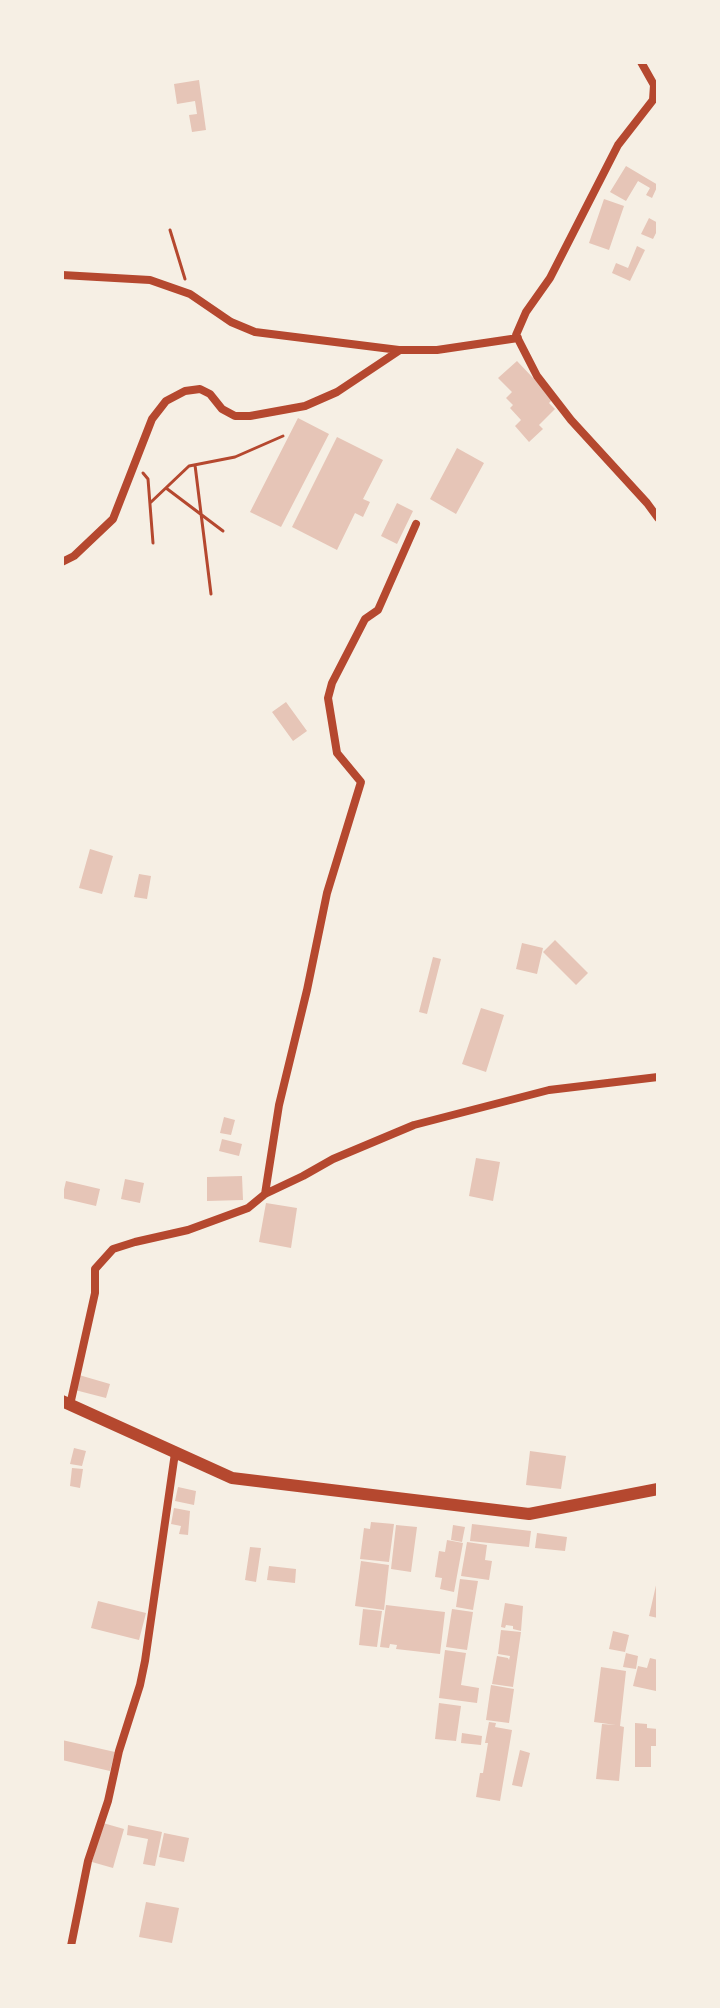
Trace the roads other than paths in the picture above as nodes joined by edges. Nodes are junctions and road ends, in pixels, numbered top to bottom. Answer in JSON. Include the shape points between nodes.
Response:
{"nodes":[{"id":1,"x":641,"y":62,"type":"edge"},
{"id":2,"x":656,"y":99,"type":"edge"},
{"id":3,"x":62,"y":275,"type":"edge"},
{"id":4,"x":518,"y":338,"type":"junction"},
{"id":5,"x":400,"y":350,"type":"junction"},
{"id":6,"x":658,"y":518,"type":"edge"},
{"id":7,"x":416,"y":524,"type":"dead end"},
{"id":8,"x":62,"y":562,"type":"edge"},
{"id":9,"x":658,"y":1077,"type":"edge"},
{"id":10,"x":265,"y":1194,"type":"junction"},
{"id":11,"x":66,"y":1403,"type":"edge"},
{"id":12,"x":175,"y":1453,"type":"junction"},
{"id":13,"x":658,"y":1489,"type":"edge"},
{"id":14,"x":71,"y":1946,"type":"edge"}],
"edges":[{"from":1,"to":2,"type":"street"},
{"from":2,"to":4,"type":"street","via":[[618,145],[550,278],[526,312]]},
{"from":3,"to":5,"type":"street","via":[[150,280],[190,294],[255,332]]},
{"from":4,"to":5,"type":"street"},
{"from":4,"to":6,"type":"street","via":[[537,376],[571,420]]},
{"from":5,"to":8,"type":"street","via":[[337,392],[305,406],[235,416],[200,389],[166,401],[152,419],[113,519]]},
{"from":7,"to":10,"type":"street","via":[[378,610],[365,619],[328,698],[337,753],[361,782],[327,893],[279,1105]]},
{"from":9,"to":10,"type":"street","via":[[549,1090],[414,1125]]},
{"from":10,"to":11,"type":"street","via":[[248,1208],[188,1230],[113,1249],[95,1269],[95,1293]]},
{"from":11,"to":12,"type":"main road"},
{"from":12,"to":13,"type":"main road","via":[[232,1478],[529,1514]]},
{"from":12,"to":14,"type":"street","via":[[140,1685],[88,1861]]}]}
